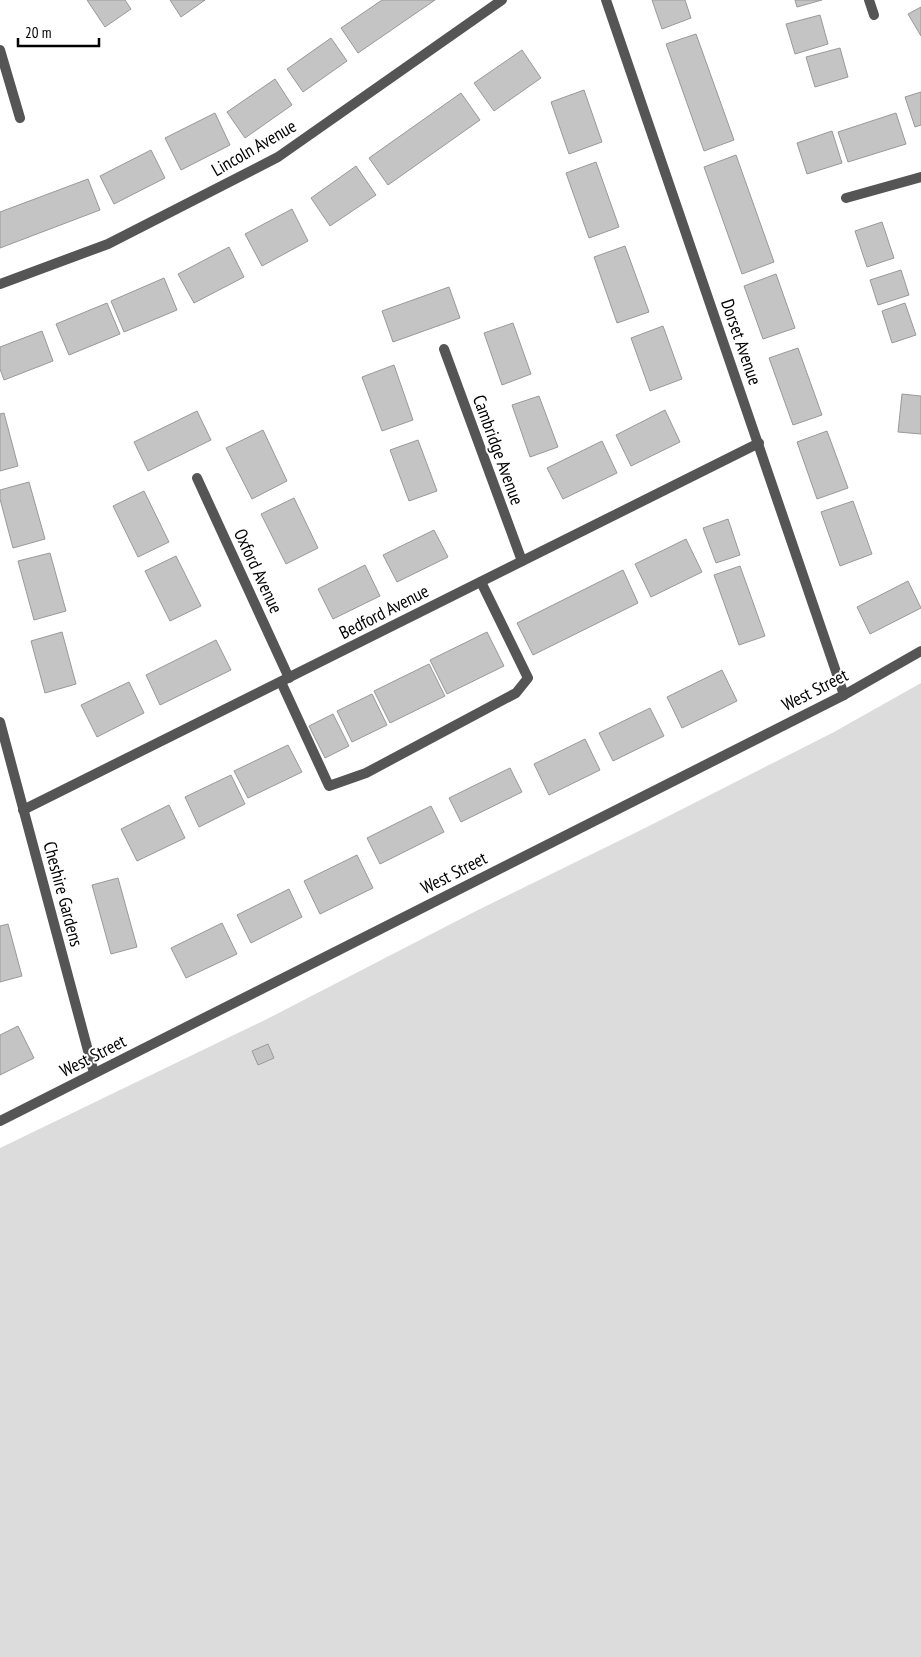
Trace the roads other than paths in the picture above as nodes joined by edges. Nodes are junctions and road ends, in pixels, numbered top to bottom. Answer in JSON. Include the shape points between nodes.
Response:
{"nodes":[{"id":1,"x":502,"y":0,"type":"edge"},
{"id":2,"x":606,"y":0,"type":"edge"},
{"id":3,"x":869,"y":0,"type":"edge"},
{"id":4,"x":874,"y":15,"type":"dead end"},
{"id":5,"x":0,"y":50,"type":"edge"},
{"id":6,"x":20,"y":118,"type":"dead end"},
{"id":7,"x":921,"y":177,"type":"edge"},
{"id":8,"x":846,"y":198,"type":"dead end"},
{"id":9,"x":0,"y":284,"type":"edge"},
{"id":10,"x":444,"y":350,"type":"dead end"},
{"id":11,"x":758,"y":443,"type":"junction"},
{"id":12,"x":197,"y":478,"type":"dead end"},
{"id":13,"x":522,"y":561,"type":"junction"},
{"id":14,"x":481,"y":582,"type":"junction"},
{"id":15,"x":921,"y":651,"type":"edge"},
{"id":16,"x":285,"y":680,"type":"junction"},
{"id":17,"x":844,"y":695,"type":"junction"},
{"id":18,"x":0,"y":722,"type":"edge"},
{"id":19,"x":24,"y":810,"type":"junction"},
{"id":20,"x":94,"y":1073,"type":"junction"},
{"id":21,"x":0,"y":1121,"type":"edge"}],
"edges":[{"from":1,"to":9,"type":"street","name":"Lincoln Avenue","via":[[278,157],[108,244]]},
{"from":2,"to":11,"type":"street","name":"Dorset Avenue"},
{"from":3,"to":4,"type":"street"},
{"from":5,"to":6,"type":"street"},
{"from":7,"to":8,"type":"street"},
{"from":10,"to":13,"type":"street","name":"Cambridge Avenue"},
{"from":11,"to":13,"type":"street","name":"Bedford Avenue"},
{"from":11,"to":17,"type":"street","name":"Dorset Avenue"},
{"from":12,"to":16,"type":"street","name":"Oxford Avenue"},
{"from":13,"to":14,"type":"street","name":"Bedford Avenue"},
{"from":14,"to":16,"type":"street","name":"Bedford Avenue"},
{"from":14,"to":16,"type":"street","name":"Oxford Avenue","via":[[528,678],[516,693],[366,773],[329,786]]},
{"from":15,"to":17,"type":"street","name":"West Street"},
{"from":16,"to":19,"type":"street","name":"Bedford Avenue"},
{"from":17,"to":20,"type":"street","name":"West Street"},
{"from":18,"to":19,"type":"street","name":"Cheshire Gardens"},
{"from":19,"to":20,"type":"street","name":"Cheshire Gardens"},
{"from":20,"to":21,"type":"street","name":"West Street"}]}
